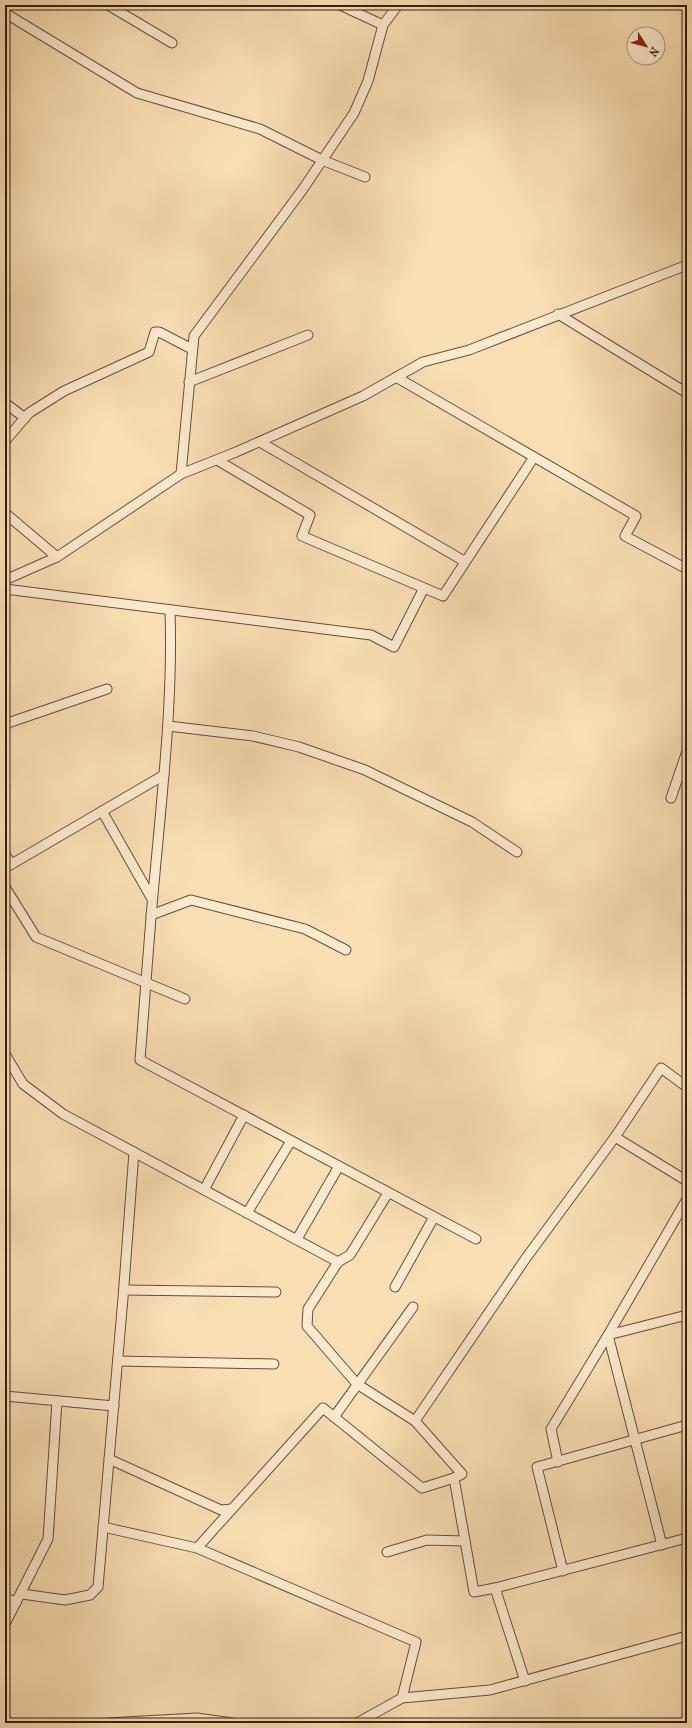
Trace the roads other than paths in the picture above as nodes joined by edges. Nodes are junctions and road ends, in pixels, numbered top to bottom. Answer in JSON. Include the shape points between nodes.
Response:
{"nodes":[{"id":1,"x":108,"y":5,"type":"edge"},
{"id":2,"x":340,"y":5,"type":"edge"},
{"id":3,"x":398,"y":5,"type":"edge"},
{"id":4,"x":5,"y":13,"type":"edge"},
{"id":5,"x":383,"y":25,"type":"junction"},
{"id":6,"x":172,"y":44,"type":"dead end"},
{"id":7,"x":322,"y":160,"type":"junction"},
{"id":8,"x":366,"y":177,"type":"dead end"},
{"id":9,"x":685,"y":269,"type":"edge"},
{"id":10,"x":558,"y":314,"type":"junction"},
{"id":11,"x":308,"y":335,"type":"dead end"},
{"id":12,"x":192,"y":349,"type":"junction"},
{"id":13,"x":396,"y":377,"type":"junction"},
{"id":14,"x":189,"y":382,"type":"junction"},
{"id":15,"x":687,"y":393,"type":"edge"},
{"id":16,"x":5,"y":403,"type":"edge"},
{"id":17,"x":25,"y":418,"type":"junction"},
{"id":18,"x":5,"y":441,"type":"edge"},
{"id":19,"x":260,"y":442,"type":"junction"},
{"id":20,"x":534,"y":457,"type":"junction"},
{"id":21,"x":217,"y":460,"type":"junction"},
{"id":22,"x":181,"y":474,"type":"junction"},
{"id":23,"x":5,"y":513,"type":"edge"},
{"id":24,"x":57,"y":557,"type":"junction"},
{"id":25,"x":464,"y":561,"type":"junction"},
{"id":26,"x":687,"y":569,"type":"edge"},
{"id":27,"x":5,"y":580,"type":"edge"},
{"id":28,"x":424,"y":588,"type":"junction"},
{"id":29,"x":5,"y":589,"type":"edge"},
{"id":30,"x":170,"y":610,"type":"junction"},
{"id":31,"x":107,"y":689,"type":"dead end"},
{"id":32,"x":5,"y":724,"type":"edge"},
{"id":33,"x":168,"y":726,"type":"junction"},
{"id":34,"x":687,"y":751,"type":"edge"},
{"id":35,"x":164,"y":775,"type":"junction"},
{"id":36,"x":671,"y":798,"type":"dead end"},
{"id":37,"x":102,"y":811,"type":"junction"},
{"id":38,"x":517,"y":852,"type":"dead end"},
{"id":39,"x":5,"y":854,"type":"edge"},
{"id":40,"x":8,"y":866,"type":"edge"},
{"id":41,"x":5,"y":887,"type":"edge"},
{"id":42,"x":152,"y":899,"type":"junction"},
{"id":43,"x":151,"y":915,"type":"junction"},
{"id":44,"x":346,"y":950,"type":"dead end"},
{"id":45,"x":146,"y":983,"type":"junction"},
{"id":46,"x":185,"y":999,"type":"dead end"},
{"id":47,"x":6,"y":1060,"type":"edge"},
{"id":48,"x":687,"y":1087,"type":"edge"},
{"id":49,"x":244,"y":1115,"type":"junction"},
{"id":50,"x":615,"y":1137,"type":"junction"},
{"id":51,"x":291,"y":1141,"type":"junction"},
{"id":52,"x":134,"y":1152,"type":"junction"},
{"id":53,"x":339,"y":1166,"type":"junction"},
{"id":54,"x":687,"y":1181,"type":"edge"},
{"id":55,"x":204,"y":1190,"type":"junction"},
{"id":56,"x":388,"y":1193,"type":"junction"},
{"id":57,"x":687,"y":1199,"type":"edge"},
{"id":58,"x":247,"y":1213,"type":"junction"},
{"id":59,"x":434,"y":1217,"type":"junction"},
{"id":60,"x":476,"y":1239,"type":"dead end"},
{"id":61,"x":297,"y":1240,"type":"junction"},
{"id":62,"x":338,"y":1262,"type":"junction"},
{"id":63,"x":395,"y":1287,"type":"dead end"},
{"id":64,"x":124,"y":1290,"type":"junction"},
{"id":65,"x":276,"y":1292,"type":"dead end"},
{"id":66,"x":413,"y":1307,"type":"dead end"},
{"id":67,"x":687,"y":1315,"type":"edge"},
{"id":68,"x":608,"y":1334,"type":"junction"},
{"id":69,"x":118,"y":1361,"type":"junction"},
{"id":70,"x":274,"y":1364,"type":"dead end"},
{"id":71,"x":357,"y":1384,"type":"junction"},
{"id":72,"x":5,"y":1396,"type":"edge"},
{"id":73,"x":57,"y":1401,"type":"junction"},
{"id":74,"x":114,"y":1406,"type":"junction"},
{"id":75,"x":334,"y":1417,"type":"junction"},
{"id":76,"x":414,"y":1421,"type":"junction"},
{"id":77,"x":687,"y":1425,"type":"edge"},
{"id":78,"x":635,"y":1440,"type":"junction"},
{"id":79,"x":109,"y":1459,"type":"junction"},
{"id":80,"x":558,"y":1462,"type":"junction"},
{"id":81,"x":454,"y":1478,"type":"junction"},
{"id":82,"x":232,"y":1509,"type":"junction"},
{"id":83,"x":103,"y":1527,"type":"junction"},
{"id":84,"x":687,"y":1538,"type":"edge"},
{"id":85,"x":465,"y":1541,"type":"junction"},
{"id":86,"x":662,"y":1545,"type":"junction"},
{"id":87,"x":198,"y":1548,"type":"junction"},
{"id":88,"x":387,"y":1552,"type":"dead end"},
{"id":89,"x":563,"y":1571,"type":"junction"},
{"id":90,"x":495,"y":1588,"type":"junction"},
{"id":91,"x":22,"y":1594,"type":"junction"},
{"id":92,"x":5,"y":1597,"type":"edge"},
{"id":93,"x":16,"y":1603,"type":"junction"},
{"id":94,"x":5,"y":1624,"type":"edge"},
{"id":95,"x":687,"y":1636,"type":"edge"},
{"id":96,"x":525,"y":1681,"type":"junction"},
{"id":97,"x":402,"y":1698,"type":"junction"},
{"id":98,"x":107,"y":1723,"type":"edge"},
{"id":99,"x":232,"y":1723,"type":"edge"},
{"id":100,"x":357,"y":1723,"type":"edge"}],
"edges":[{"from":1,"to":6,"type":"street"},
{"from":2,"to":5,"type":"street"},
{"from":3,"to":5,"type":"street"},
{"from":4,"to":7,"type":"street","via":[[137,93],[260,129]]},
{"from":5,"to":7,"type":"street","via":[[368,81],[354,113]]},
{"from":7,"to":8,"type":"street"},
{"from":7,"to":12,"type":"street","via":[[194,336]]},
{"from":9,"to":10,"type":"street"},
{"from":10,"to":13,"type":"street","via":[[469,350],[423,362]]},
{"from":10,"to":15,"type":"street"},
{"from":11,"to":14,"type":"street"},
{"from":12,"to":14,"type":"street"},
{"from":12,"to":17,"type":"street","via":[[155,332],[149,352],[64,391]]},
{"from":13,"to":19,"type":"street","via":[[363,396]]},
{"from":13,"to":20,"type":"street"},
{"from":14,"to":22,"type":"street"},
{"from":16,"to":17,"type":"street"},
{"from":17,"to":18,"type":"street"},
{"from":19,"to":21,"type":"street"},
{"from":19,"to":25,"type":"street"},
{"from":20,"to":25,"type":"street"},
{"from":20,"to":26,"type":"street","via":[[636,516],[625,536]]},
{"from":21,"to":22,"type":"street"},
{"from":21,"to":28,"type":"street","via":[[310,515],[302,536]]},
{"from":22,"to":24,"type":"street"},
{"from":23,"to":24,"type":"street"},
{"from":24,"to":27,"type":"street"},
{"from":25,"to":28,"type":"street","via":[[443,596]]},
{"from":28,"to":30,"type":"street","via":[[394,647],[371,634]]},
{"from":29,"to":30,"type":"street"},
{"from":30,"to":33,"type":"street"},
{"from":31,"to":32,"type":"street"},
{"from":33,"to":35,"type":"street"},
{"from":33,"to":38,"type":"street","via":[[253,736],[299,747],[365,770],[472,822]]},
{"from":34,"to":36,"type":"street"},
{"from":35,"to":37,"type":"street"},
{"from":35,"to":42,"type":"street"},
{"from":37,"to":40,"type":"street"},
{"from":37,"to":42,"type":"street"},
{"from":39,"to":40,"type":"street"},
{"from":41,"to":45,"type":"street","via":[[36,937]]},
{"from":42,"to":43,"type":"street"},
{"from":43,"to":44,"type":"street","via":[[191,900],[306,929]]},
{"from":43,"to":45,"type":"street"},
{"from":45,"to":46,"type":"street"},
{"from":45,"to":49,"type":"street","via":[[140,1060]]},
{"from":47,"to":52,"type":"street","via":[[23,1084],[63,1114]]},
{"from":48,"to":50,"type":"street","via":[[661,1068]]},
{"from":49,"to":51,"type":"street"},
{"from":49,"to":55,"type":"street"},
{"from":50,"to":54,"type":"street"},
{"from":50,"to":76,"type":"street","via":[[526,1258]]},
{"from":51,"to":53,"type":"street"},
{"from":51,"to":58,"type":"street"},
{"from":52,"to":55,"type":"street"},
{"from":52,"to":64,"type":"street"},
{"from":53,"to":56,"type":"street"},
{"from":53,"to":61,"type":"street"},
{"from":55,"to":58,"type":"street"},
{"from":56,"to":59,"type":"street"},
{"from":56,"to":62,"type":"street","via":[[350,1255]]},
{"from":57,"to":68,"type":"street"},
{"from":58,"to":61,"type":"street"},
{"from":59,"to":60,"type":"street"},
{"from":59,"to":63,"type":"street"},
{"from":61,"to":62,"type":"street"},
{"from":62,"to":71,"type":"street","via":[[308,1309],[307,1326]]},
{"from":64,"to":65,"type":"street"},
{"from":64,"to":69,"type":"street"},
{"from":66,"to":71,"type":"street"},
{"from":67,"to":68,"type":"street"},
{"from":68,"to":78,"type":"street"},
{"from":68,"to":80,"type":"street","via":[[551,1429]]},
{"from":69,"to":70,"type":"street"},
{"from":69,"to":74,"type":"street"},
{"from":71,"to":75,"type":"street"},
{"from":71,"to":76,"type":"street"},
{"from":72,"to":73,"type":"street"},
{"from":73,"to":74,"type":"street"},
{"from":73,"to":91,"type":"street","via":[[48,1539]]},
{"from":74,"to":79,"type":"street"},
{"from":75,"to":81,"type":"street","via":[[422,1488]]},
{"from":75,"to":82,"type":"street","via":[[323,1408]]},
{"from":76,"to":81,"type":"street","via":[[462,1474]]},
{"from":77,"to":78,"type":"street"},
{"from":78,"to":80,"type":"street"},
{"from":78,"to":86,"type":"street"},
{"from":79,"to":82,"type":"street","via":[[221,1510]]},
{"from":79,"to":83,"type":"street"},
{"from":80,"to":89,"type":"street","via":[[537,1467]]},
{"from":81,"to":85,"type":"street"},
{"from":82,"to":87,"type":"street"},
{"from":83,"to":87,"type":"street"},
{"from":83,"to":91,"type":"street","via":[[98,1587],[90,1595],[65,1600]]},
{"from":84,"to":86,"type":"street"},
{"from":85,"to":88,"type":"street","via":[[427,1540]]},
{"from":85,"to":90,"type":"street","via":[[474,1592]]},
{"from":86,"to":89,"type":"street"},
{"from":87,"to":97,"type":"street","via":[[416,1642]]},
{"from":89,"to":90,"type":"street"},
{"from":90,"to":96,"type":"street"},
{"from":91,"to":93,"type":"street"},
{"from":92,"to":93,"type":"street"},
{"from":93,"to":94,"type":"street"},
{"from":95,"to":96,"type":"street"},
{"from":96,"to":97,"type":"street","via":[[490,1690]]},
{"from":97,"to":100,"type":"street"},
{"from":98,"to":99,"type":"street","via":[[197,1718]]}]}
